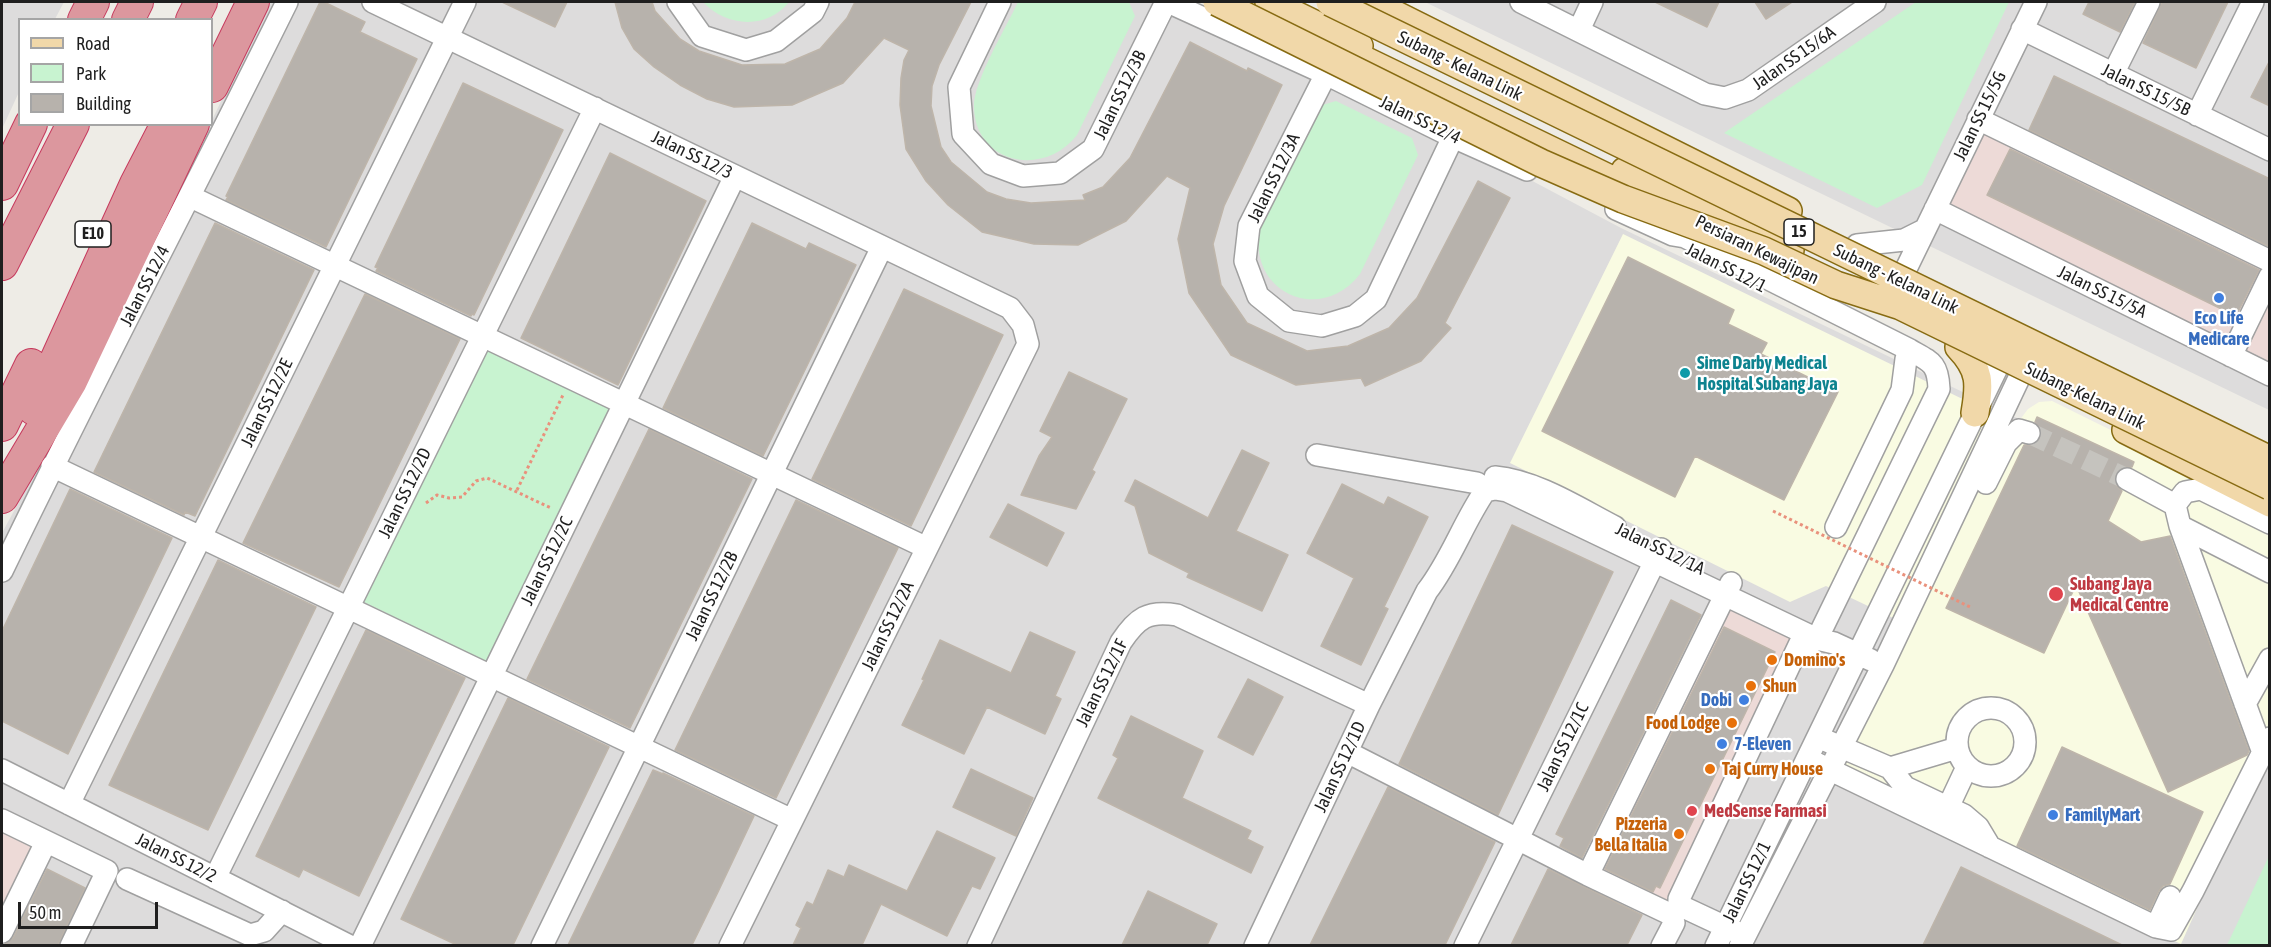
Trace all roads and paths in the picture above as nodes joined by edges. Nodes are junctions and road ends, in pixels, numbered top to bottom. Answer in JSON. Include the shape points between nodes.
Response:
{"nodes":[{"id":1,"x":93,"y":2,"type":"edge"},
{"id":2,"x":137,"y":2,"type":"edge"},
{"id":3,"x":201,"y":2,"type":"edge"},
{"id":4,"x":231,"y":2,"type":"edge"},
{"id":5,"x":253,"y":2,"type":"edge"},
{"id":6,"x":287,"y":2,"type":"edge"},
{"id":7,"x":373,"y":2,"type":"edge"},
{"id":8,"x":465,"y":2,"type":"edge"},
{"id":9,"x":678,"y":2,"type":"edge"},
{"id":10,"x":818,"y":2,"type":"edge"},
{"id":11,"x":1000,"y":2,"type":"edge"},
{"id":12,"x":1167,"y":2,"type":"edge"},
{"id":13,"x":1218,"y":2,"type":"edge"},
{"id":14,"x":1243,"y":2,"type":"edge"},
{"id":15,"x":1269,"y":2,"type":"edge"},
{"id":16,"x":1330,"y":2,"type":"edge"},
{"id":17,"x":1370,"y":2,"type":"edge"},
{"id":18,"x":1521,"y":2,"type":"edge"},
{"id":19,"x":1592,"y":2,"type":"edge"},
{"id":20,"x":1875,"y":2,"type":"edge"},
{"id":21,"x":2036,"y":2,"type":"edge"},
{"id":22,"x":2149,"y":2,"type":"edge"},
{"id":23,"x":2253,"y":2,"type":"edge"},
{"id":24,"x":85,"y":18,"type":"edge"},
{"id":25,"x":129,"y":18,"type":"edge"},
{"id":26,"x":193,"y":18,"type":"edge"},
{"id":27,"x":2022,"y":29,"type":"junction"},
{"id":28,"x":1579,"y":30,"type":"junction"},
{"id":29,"x":213,"y":36,"type":"edge"},
{"id":30,"x":447,"y":37,"type":"junction"},
{"id":31,"x":1326,"y":74,"type":"junction"},
{"id":32,"x":2113,"y":74,"type":"junction"},
{"id":33,"x":213,"y":84,"type":"edge"},
{"id":34,"x":1433,"y":93,"type":"junction"},
{"id":35,"x":595,"y":108,"type":"junction"},
{"id":36,"x":2197,"y":115,"type":"junction"},
{"id":37,"x":1978,"y":119,"type":"junction"},
{"id":38,"x":1420,"y":121,"type":"junction"},
{"id":39,"x":30,"y":126,"type":"edge"},
{"id":40,"x":73,"y":126,"type":"edge"},
{"id":41,"x":142,"y":126,"type":"edge"},
{"id":42,"x":166,"y":126,"type":"edge"},
{"id":43,"x":191,"y":126,"type":"edge"},
{"id":44,"x":1453,"y":137,"type":"junction"},
{"id":45,"x":2270,"y":150,"type":"edge"},
{"id":46,"x":735,"y":176,"type":"junction"},
{"id":47,"x":2,"y":184,"type":"edge"},
{"id":48,"x":191,"y":196,"type":"junction"},
{"id":49,"x":1935,"y":209,"type":"junction"},
{"id":50,"x":1811,"y":222,"type":"junction"},
{"id":51,"x":1924,"y":230,"type":"junction"},
{"id":52,"x":1673,"y":235,"type":"joint"},
{"id":53,"x":1857,"y":245,"type":"junction"},
{"id":54,"x":882,"y":247,"type":"junction"},
{"id":55,"x":2270,"y":261,"type":"edge"},
{"id":56,"x":2,"y":264,"type":"edge"},
{"id":57,"x":335,"y":265,"type":"junction"},
{"id":58,"x":1906,"y":269,"type":"junction"},
{"id":59,"x":2270,"y":276,"type":"edge"},
{"id":60,"x":1901,"y":306,"type":"junction"},
{"id":61,"x":1010,"y":308,"type":"joint"},
{"id":62,"x":483,"y":336,"type":"junction"},
{"id":63,"x":2033,"y":336,"type":"junction"},
{"id":64,"x":1959,"y":347,"type":"junction"},
{"id":65,"x":1908,"y":355,"type":"junction"},
{"id":66,"x":2231,"y":356,"type":"junction"},
{"id":67,"x":2009,"y":371,"type":"junction"},
{"id":68,"x":2270,"y":375,"type":"edge"},
{"id":69,"x":566,"y":389,"type":"dead end"},
{"id":70,"x":624,"y":404,"type":"junction"},
{"id":71,"x":1975,"y":413,"type":"junction"},
{"id":72,"x":2,"y":425,"type":"edge"},
{"id":73,"x":2029,"y":433,"type":"dead end"},
{"id":74,"x":2270,"y":451,"type":"edge"},
{"id":75,"x":1317,"y":455,"type":"dead end"},
{"id":76,"x":2270,"y":460,"type":"edge"},
{"id":77,"x":52,"y":466,"type":"junction"},
{"id":78,"x":771,"y":474,"type":"junction"},
{"id":79,"x":2,"y":477,"type":"edge"},
{"id":80,"x":2127,"y":479,"type":"tunnel mouth"},
{"id":81,"x":2270,"y":486,"type":"edge"},
{"id":82,"x":1481,"y":487,"type":"junction"},
{"id":83,"x":517,"y":490,"type":"junction"},
{"id":84,"x":2,"y":497,"type":"edge"},
{"id":85,"x":426,"y":503,"type":"dead end"},
{"id":86,"x":2270,"y":503,"type":"edge"},
{"id":87,"x":2175,"y":505,"type":"junction"},
{"id":88,"x":1773,"y":511,"type":"dead end"},
{"id":89,"x":568,"y":518,"type":"junction"},
{"id":90,"x":2270,"y":523,"type":"edge"},
{"id":91,"x":2180,"y":525,"type":"junction"},
{"id":92,"x":1836,"y":527,"type":"dead end"},
{"id":93,"x":201,"y":537,"type":"junction"},
{"id":94,"x":927,"y":548,"type":"junction"},
{"id":95,"x":1658,"y":555,"type":"junction"},
{"id":96,"x":1929,"y":568,"type":"junction"},
{"id":97,"x":2,"y":571,"type":"edge"},
{"id":98,"x":2270,"y":572,"type":"edge"},
{"id":99,"x":1728,"y":589,"type":"junction"},
{"id":100,"x":1970,"y":607,"type":"dead end"},
{"id":101,"x":349,"y":608,"type":"junction"},
{"id":102,"x":1818,"y":633,"type":"junction"},
{"id":103,"x":1858,"y":654,"type":"junction"},
{"id":104,"x":2270,"y":659,"type":"edge"},
{"id":105,"x":1883,"y":665,"type":"junction"},
{"id":106,"x":491,"y":676,"type":"junction"},
{"id":107,"x":2246,"y":704,"type":"junction"},
{"id":108,"x":1369,"y":705,"type":"junction"},
{"id":109,"x":1819,"y":737,"type":"junction"},
{"id":110,"x":2266,"y":744,"type":"edge"},
{"id":111,"x":639,"y":747,"type":"junction"},
{"id":112,"x":1840,"y":748,"type":"junction"},
{"id":113,"x":1957,"y":748,"type":"junction"},
{"id":114,"x":1347,"y":752,"type":"junction"},
{"id":115,"x":1807,"y":759,"type":"junction"},
{"id":116,"x":1967,"y":767,"type":"junction"},
{"id":117,"x":1890,"y":768,"type":"junction"},
{"id":118,"x":1829,"y":769,"type":"junction"},
{"id":119,"x":2,"y":770,"type":"edge"},
{"id":120,"x":69,"y":804,"type":"junction"},
{"id":121,"x":1944,"y":815,"type":"junction"},
{"id":122,"x":792,"y":820,"type":"junction"},
{"id":123,"x":2,"y":822,"type":"edge"},
{"id":124,"x":1517,"y":840,"type":"junction"},
{"id":125,"x":46,"y":842,"type":"junction"},
{"id":126,"x":1588,"y":875,"type":"junction"},
{"id":127,"x":215,"y":878,"type":"junction"},
{"id":128,"x":127,"y":879,"type":"dead end"},
{"id":129,"x":2170,"y":897,"type":"dead end"},
{"id":130,"x":282,"y":911,"type":"junction"},
{"id":131,"x":2156,"y":927,"type":"junction"},
{"id":132,"x":2,"y":932,"type":"edge"},
{"id":133,"x":1720,"y":936,"type":"edge"},
{"id":134,"x":1742,"y":941,"type":"edge"},
{"id":135,"x":71,"y":945,"type":"edge"},
{"id":136,"x":350,"y":945,"type":"edge"},
{"id":137,"x":360,"y":945,"type":"edge"},
{"id":138,"x":542,"y":945,"type":"edge"},
{"id":139,"x":730,"y":945,"type":"edge"},
{"id":140,"x":978,"y":945,"type":"edge"},
{"id":141,"x":1255,"y":945,"type":"edge"},
{"id":142,"x":1465,"y":945,"type":"edge"},
{"id":143,"x":1662,"y":945,"type":"edge"}],
"edges":[{"from":1,"to":24,"type":"highway"},
{"from":2,"to":25,"type":"highway"},
{"from":3,"to":26,"type":"highway"},
{"from":4,"to":29,"type":"highway"},
{"from":5,"to":33,"type":"highway"},
{"from":6,"to":48,"type":"street","name":"Jalan SS 12/4"},
{"from":7,"to":30,"type":"street","name":"Jalan SS 12/3"},
{"from":8,"to":30,"type":"street","name":"Jalan SS 12/2E"},
{"from":9,"to":10,"type":"street","via":[[702,36],[746,50],[776,41],[813,12]]},
{"from":11,"to":12,"type":"street","name":"Jalan SS 12/3B","via":[[958,87],[963,135],[991,164],[1023,176],[1060,173],[1093,149]]},
{"from":12,"to":31,"type":"street","name":"Jalan SS 12/4"},
{"from":13,"to":60,"type":"main road","bridge":true,"via":[[1541,163],[1623,199],[1764,250],[1836,285]]},
{"from":14,"to":34,"type":"main road","name":"Persiaran Kewajipan"},
{"from":15,"to":60,"type":"main road","name":"Subang - Kelana Link","number":"15","bridge":true,"via":[[1717,214]]},
{"from":16,"to":76,"type":"main road","name":"Subang - Kelana Link","number":"15","bridge":true},
{"from":17,"to":50,"type":"main road"},
{"from":18,"to":28,"type":"street","name":"Jalan SS 15/6A"},
{"from":19,"to":28,"type":"street"},
{"from":20,"to":28,"type":"street","name":"Jalan SS 15/6A","via":[[1748,90],[1725,98],[1706,94]]},
{"from":21,"to":27,"type":"street","name":"Jalan SS 15/5G"},
{"from":22,"to":32,"type":"street"},
{"from":23,"to":36,"type":"street"},
{"from":27,"to":32,"type":"street","name":"Jalan SS 15/5B"},
{"from":27,"to":37,"type":"street","name":"Jalan SS 15/5G"},
{"from":30,"to":35,"type":"street","name":"Jalan SS 12/3"},
{"from":30,"to":57,"type":"street","name":"Jalan SS 12/2E"},
{"from":31,"to":38,"type":"street","name":"Jalan SS 12/4"},
{"from":31,"to":44,"type":"street","name":"Jalan SS 12/3A","via":[[1249,226],[1245,261],[1258,296],[1289,321],[1322,326],[1355,316],[1376,299]]},
{"from":32,"to":36,"type":"street","name":"Jalan SS 15/5B"},
{"from":34,"to":38,"type":"street"},
{"from":34,"to":64,"type":"main road","name":"Persiaran Kewajipan"},
{"from":35,"to":46,"type":"street","name":"Jalan SS 12/3"},
{"from":35,"to":62,"type":"street","name":"Jalan SS 12/2D"},
{"from":36,"to":45,"type":"street","name":"Jalan SS 15/5B"},
{"from":37,"to":49,"type":"street","name":"Jalan SS 15/5G"},
{"from":37,"to":55,"type":"street"},
{"from":38,"to":44,"type":"street","name":"Jalan SS 12/4"},
{"from":39,"to":47,"type":"highway"},
{"from":40,"to":56,"type":"highway"},
{"from":41,"to":72,"type":"highway","number":"E10"},
{"from":42,"to":79,"type":"highway"},
{"from":43,"to":84,"type":"highway","via":[[71,381]]},
{"from":44,"to":52,"type":"street","name":"Jalan SS 12/4"},
{"from":46,"to":54,"type":"street","name":"Jalan SS 12/3"},
{"from":46,"to":70,"type":"street","name":"Jalan SS 12/2C"},
{"from":48,"to":57,"type":"street"},
{"from":48,"to":77,"type":"street","name":"Jalan SS 12/4"},
{"from":49,"to":51,"type":"street","name":"Jalan SS 15/5G"},
{"from":49,"to":66,"type":"street","name":"Jalan SS 15/5A"},
{"from":50,"to":53,"type":"main road"},
{"from":50,"to":63,"type":"main road","via":[[1842,246]]},
{"from":51,"to":53,"type":"street","via":[[1904,240]]},
{"from":51,"to":58,"type":"street","name":"Jalan SS 15/5G"},
{"from":52,"to":65,"type":"street","name":"Jalan SS 12/1","via":[[1685,237]]},
{"from":53,"to":58,"type":"main road"},
{"from":54,"to":61,"type":"street","name":"Jalan SS 12/3"},
{"from":54,"to":78,"type":"street","name":"Jalan SS 12/2B"},
{"from":57,"to":62,"type":"street"},
{"from":57,"to":93,"type":"street","name":"Jalan SS 12/2E"},
{"from":58,"to":63,"type":"main road"},
{"from":59,"to":66,"type":"street"},
{"from":60,"to":81,"type":"main road","name":"Subang-Kelana Link","number":"15","bridge":true},
{"from":61,"to":94,"type":"street","name":"Jalan SS 12/2A","via":[[1023,325],[1028,344]]},
{"from":62,"to":70,"type":"street"},
{"from":62,"to":101,"type":"street","name":"Jalan SS 12/2D"},
{"from":63,"to":67,"type":"main road"},
{"from":63,"to":74,"type":"main road"},
{"from":64,"to":67,"type":"main road","name":"Persiaran Kewajipan"},
{"from":64,"to":71,"type":"main road","via":[[1978,373]]},
{"from":65,"to":92,"type":"street","via":[[1902,390]]},
{"from":65,"to":102,"type":"street","name":"Jalan SS 12/1","via":[[1928,361],[1938,372],[1939,389]]},
{"from":66,"to":68,"type":"street","name":"Jalan SS 15/5A"},
{"from":67,"to":71,"type":"street","name":"Jalan SS 12/1"},
{"from":67,"to":86,"type":"main road","name":"Persiaran Kewajipan"},
{"from":67,"to":96,"type":"street","name":"Jalan SS 12/1"},
{"from":69,"to":83,"type":"path"},
{"from":70,"to":78,"type":"street"},
{"from":70,"to":89,"type":"street","name":"Jalan SS 12/2C"},
{"from":71,"to":103,"type":"street","name":"Jalan SS 12/1"},
{"from":73,"to":96,"type":"street","via":[[2019,430],[2006,443],[1941,574]]},
{"from":75,"to":82,"type":"street","name":"Jalan SS 12/1A"},
{"from":77,"to":93,"type":"street"},
{"from":77,"to":97,"type":"street","name":"Jalan SS 12/4"},
{"from":78,"to":94,"type":"street"},
{"from":78,"to":111,"type":"street","name":"Jalan SS 12/2B"},
{"from":80,"to":87,"type":"street"},
{"from":82,"to":95,"type":"street","name":"Jalan SS 12/1A","via":[[1507,491]]},
{"from":82,"to":108,"type":"street","name":"Jalan SS 12/1D","via":[[1468,495],[1431,569],[1427,591]]},
{"from":83,"to":85,"type":"path","via":[[487,478],[476,481],[462,497],[437,495]]},
{"from":83,"to":89,"type":"path"},
{"from":87,"to":90,"type":"street","via":[[2185,492],[2201,489]]},
{"from":87,"to":91,"type":"street"},
{"from":88,"to":100,"type":"path","bridge":true},
{"from":89,"to":106,"type":"street","name":"Jalan SS 12/2C"},
{"from":91,"to":98,"type":"street"},
{"from":91,"to":107,"type":"street"},
{"from":93,"to":101,"type":"street"},
{"from":93,"to":120,"type":"street","name":"Jalan SS 12/2E"},
{"from":94,"to":122,"type":"street","name":"Jalan SS 12/2A"},
{"from":95,"to":99,"type":"street","name":"Jalan SS 12/1A"},
{"from":95,"to":124,"type":"street","name":"Jalan SS 12/1C"},
{"from":96,"to":105,"type":"street","name":"Jalan SS 12/1"},
{"from":99,"to":102,"type":"street","name":"Jalan SS 12/1A"},
{"from":99,"to":126,"type":"street"},
{"from":101,"to":106,"type":"street"},
{"from":101,"to":127,"type":"street","name":"Jalan SS 12/2D"},
{"from":102,"to":103,"type":"street","name":"Jalan SS 12/1A"},
{"from":102,"to":133,"type":"street","via":[[1796,653],[1679,899],[1679,904]]},
{"from":103,"to":105,"type":"street","name":"Jalan SS 12/1A"},
{"from":103,"to":109,"type":"street","name":"Jalan SS 12/1"},
{"from":104,"to":107,"type":"street"},
{"from":105,"to":112,"type":"street","name":"Jalan SS 12/1"},
{"from":106,"to":111,"type":"street"},
{"from":106,"to":137,"type":"street","name":"Jalan SS 12/2C"},
{"from":107,"to":110,"type":"street"},
{"from":108,"to":114,"type":"street","name":"Jalan SS 12/1D"},
{"from":108,"to":140,"type":"street","name":"Jalan SS 12/1F","via":[[1176,615],[1161,612],[1145,616],[1121,642]]},
{"from":109,"to":112,"type":"street"},
{"from":109,"to":115,"type":"street","name":"Jalan SS 12/1"},
{"from":110,"to":131,"type":"street","via":[[2171,930]]},
{"from":111,"to":122,"type":"street"},
{"from":111,"to":138,"type":"street","name":"Jalan SS 12/2B"},
{"from":112,"to":117,"type":"street"},
{"from":112,"to":118,"type":"street","name":"Jalan SS 12/1"},
{"from":113,"to":116,"type":"street"},
{"from":113,"to":116,"type":"street","via":[[1957,737],[1967,717],[1987,708],[2009,713],[2023,730],[2024,753],[2010,771],[1988,777]]},
{"from":113,"to":117,"type":"street"},
{"from":114,"to":124,"type":"street"},
{"from":114,"to":141,"type":"street","name":"Jalan SS 12/1D"},
{"from":115,"to":118,"type":"street"},
{"from":115,"to":133,"type":"street","name":"Jalan SS 12/1"},
{"from":116,"to":121,"type":"street"},
{"from":117,"to":121,"type":"street","via":[[1905,787]]},
{"from":118,"to":121,"type":"street"},
{"from":118,"to":134,"type":"street","name":"Jalan SS 12/1"},
{"from":119,"to":120,"type":"street","name":"Jalan SS 12/2"},
{"from":120,"to":127,"type":"street","name":"Jalan SS 12/2"},
{"from":121,"to":131,"type":"street","via":[[1990,848]]},
{"from":122,"to":139,"type":"street","name":"Jalan SS 12/2A"},
{"from":123,"to":125,"type":"street"},
{"from":124,"to":126,"type":"street"},
{"from":124,"to":142,"type":"street","name":"Jalan SS 12/1C"},
{"from":125,"to":132,"type":"street"},
{"from":125,"to":135,"type":"street","via":[[107,871]]},
{"from":126,"to":143,"type":"street","via":[[1672,915],[1674,922]]},
{"from":127,"to":130,"type":"street","name":"Jalan SS 12/2"},
{"from":128,"to":130,"type":"street","via":[[250,935],[264,931]]},
{"from":129,"to":131,"type":"street"},
{"from":130,"to":136,"type":"street","name":"Jalan SS 12/2"},
{"from":133,"to":134,"type":"street"}]}
